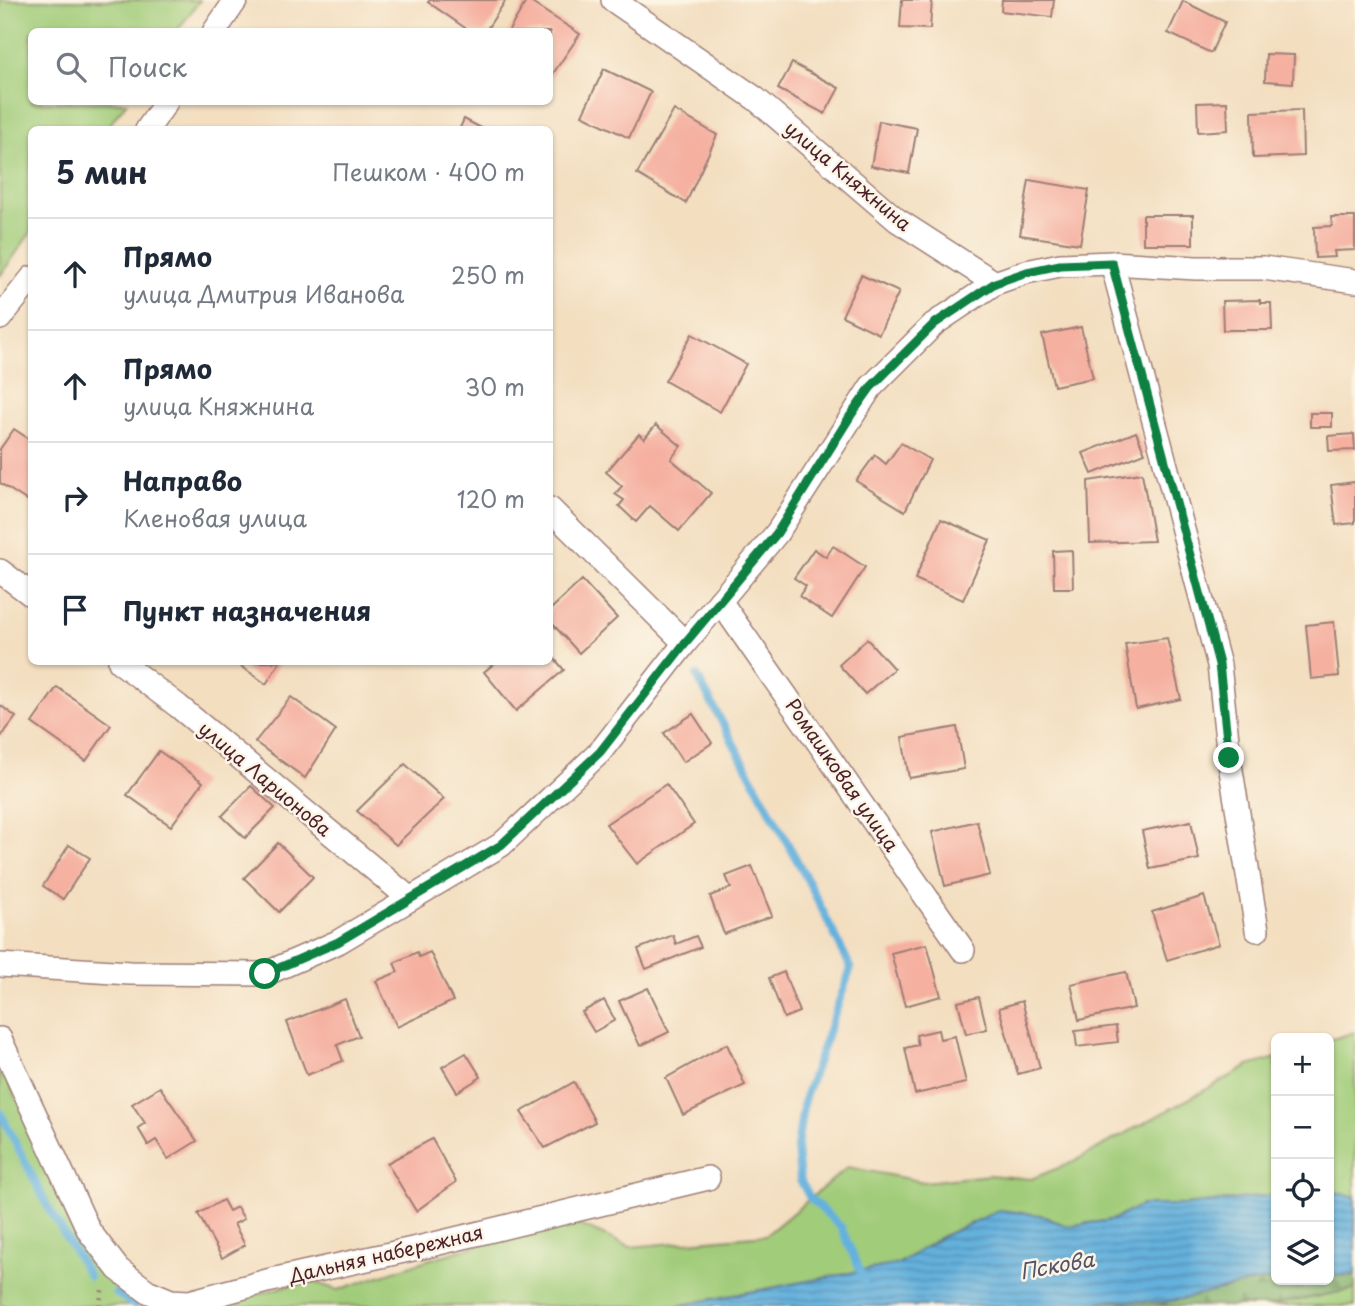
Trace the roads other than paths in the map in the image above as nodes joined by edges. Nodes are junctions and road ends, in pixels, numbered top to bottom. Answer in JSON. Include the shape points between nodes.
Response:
{"nodes":[{"id":1,"x":236,"y":0,"type":"edge"},
{"id":2,"x":613,"y":0,"type":"edge"},
{"id":3,"x":217,"y":28,"type":"edge"},
{"id":4,"x":164,"y":105,"type":"edge"},
{"id":5,"x":150,"y":126,"type":"edge"},
{"id":6,"x":1112,"y":263,"type":"junction"},
{"id":7,"x":1355,"y":281,"type":"edge"},
{"id":8,"x":28,"y":283,"type":"edge"},
{"id":9,"x":995,"y":283,"type":"junction"},
{"id":10,"x":0,"y":318,"type":"edge"},
{"id":11,"x":553,"y":512,"type":"edge"},
{"id":12,"x":0,"y":571,"type":"edge"},
{"id":13,"x":28,"y":592,"type":"edge"},
{"id":14,"x":720,"y":601,"type":"junction"},
{"id":15,"x":685,"y":643,"type":"junction"},
{"id":16,"x":124,"y":665,"type":"edge"},
{"id":17,"x":409,"y":898,"type":"junction"},
{"id":18,"x":1257,"y":930,"type":"dead end"},
{"id":19,"x":963,"y":950,"type":"dead end"},
{"id":20,"x":0,"y":965,"type":"edge"},
{"id":21,"x":0,"y":1039,"type":"edge"},
{"id":22,"x":708,"y":1178,"type":"dead end"}],
"edges":[{"from":1,"to":3,"type":"street"},
{"from":2,"to":9,"type":"street","name":"улица Княжнина","via":[[756,99],[897,220]]},
{"from":4,"to":5,"type":"street"},
{"from":6,"to":7,"type":"street","via":[[1263,268]]},
{"from":6,"to":9,"type":"street","via":[[1060,265]]},
{"from":6,"to":18,"type":"street","via":[[1219,664]]},
{"from":8,"to":10,"type":"street"},
{"from":9,"to":14,"type":"street","via":[[934,324],[871,387],[777,533]]},
{"from":11,"to":15,"type":"street"},
{"from":12,"to":13,"type":"street"},
{"from":14,"to":15,"type":"street"},
{"from":14,"to":19,"type":"street","name":"Ромашковая улица"},
{"from":15,"to":17,"type":"street","via":[[600,752],[501,845]]},
{"from":16,"to":17,"type":"street","name":"улица Ларионова"},
{"from":17,"to":20,"type":"street","via":[[338,942],[265,974],[130,973]]},
{"from":21,"to":22,"type":"street","name":"Дальняя набережная","via":[[89,1231],[118,1269],[147,1291],[171,1301],[190,1301]]}]}
